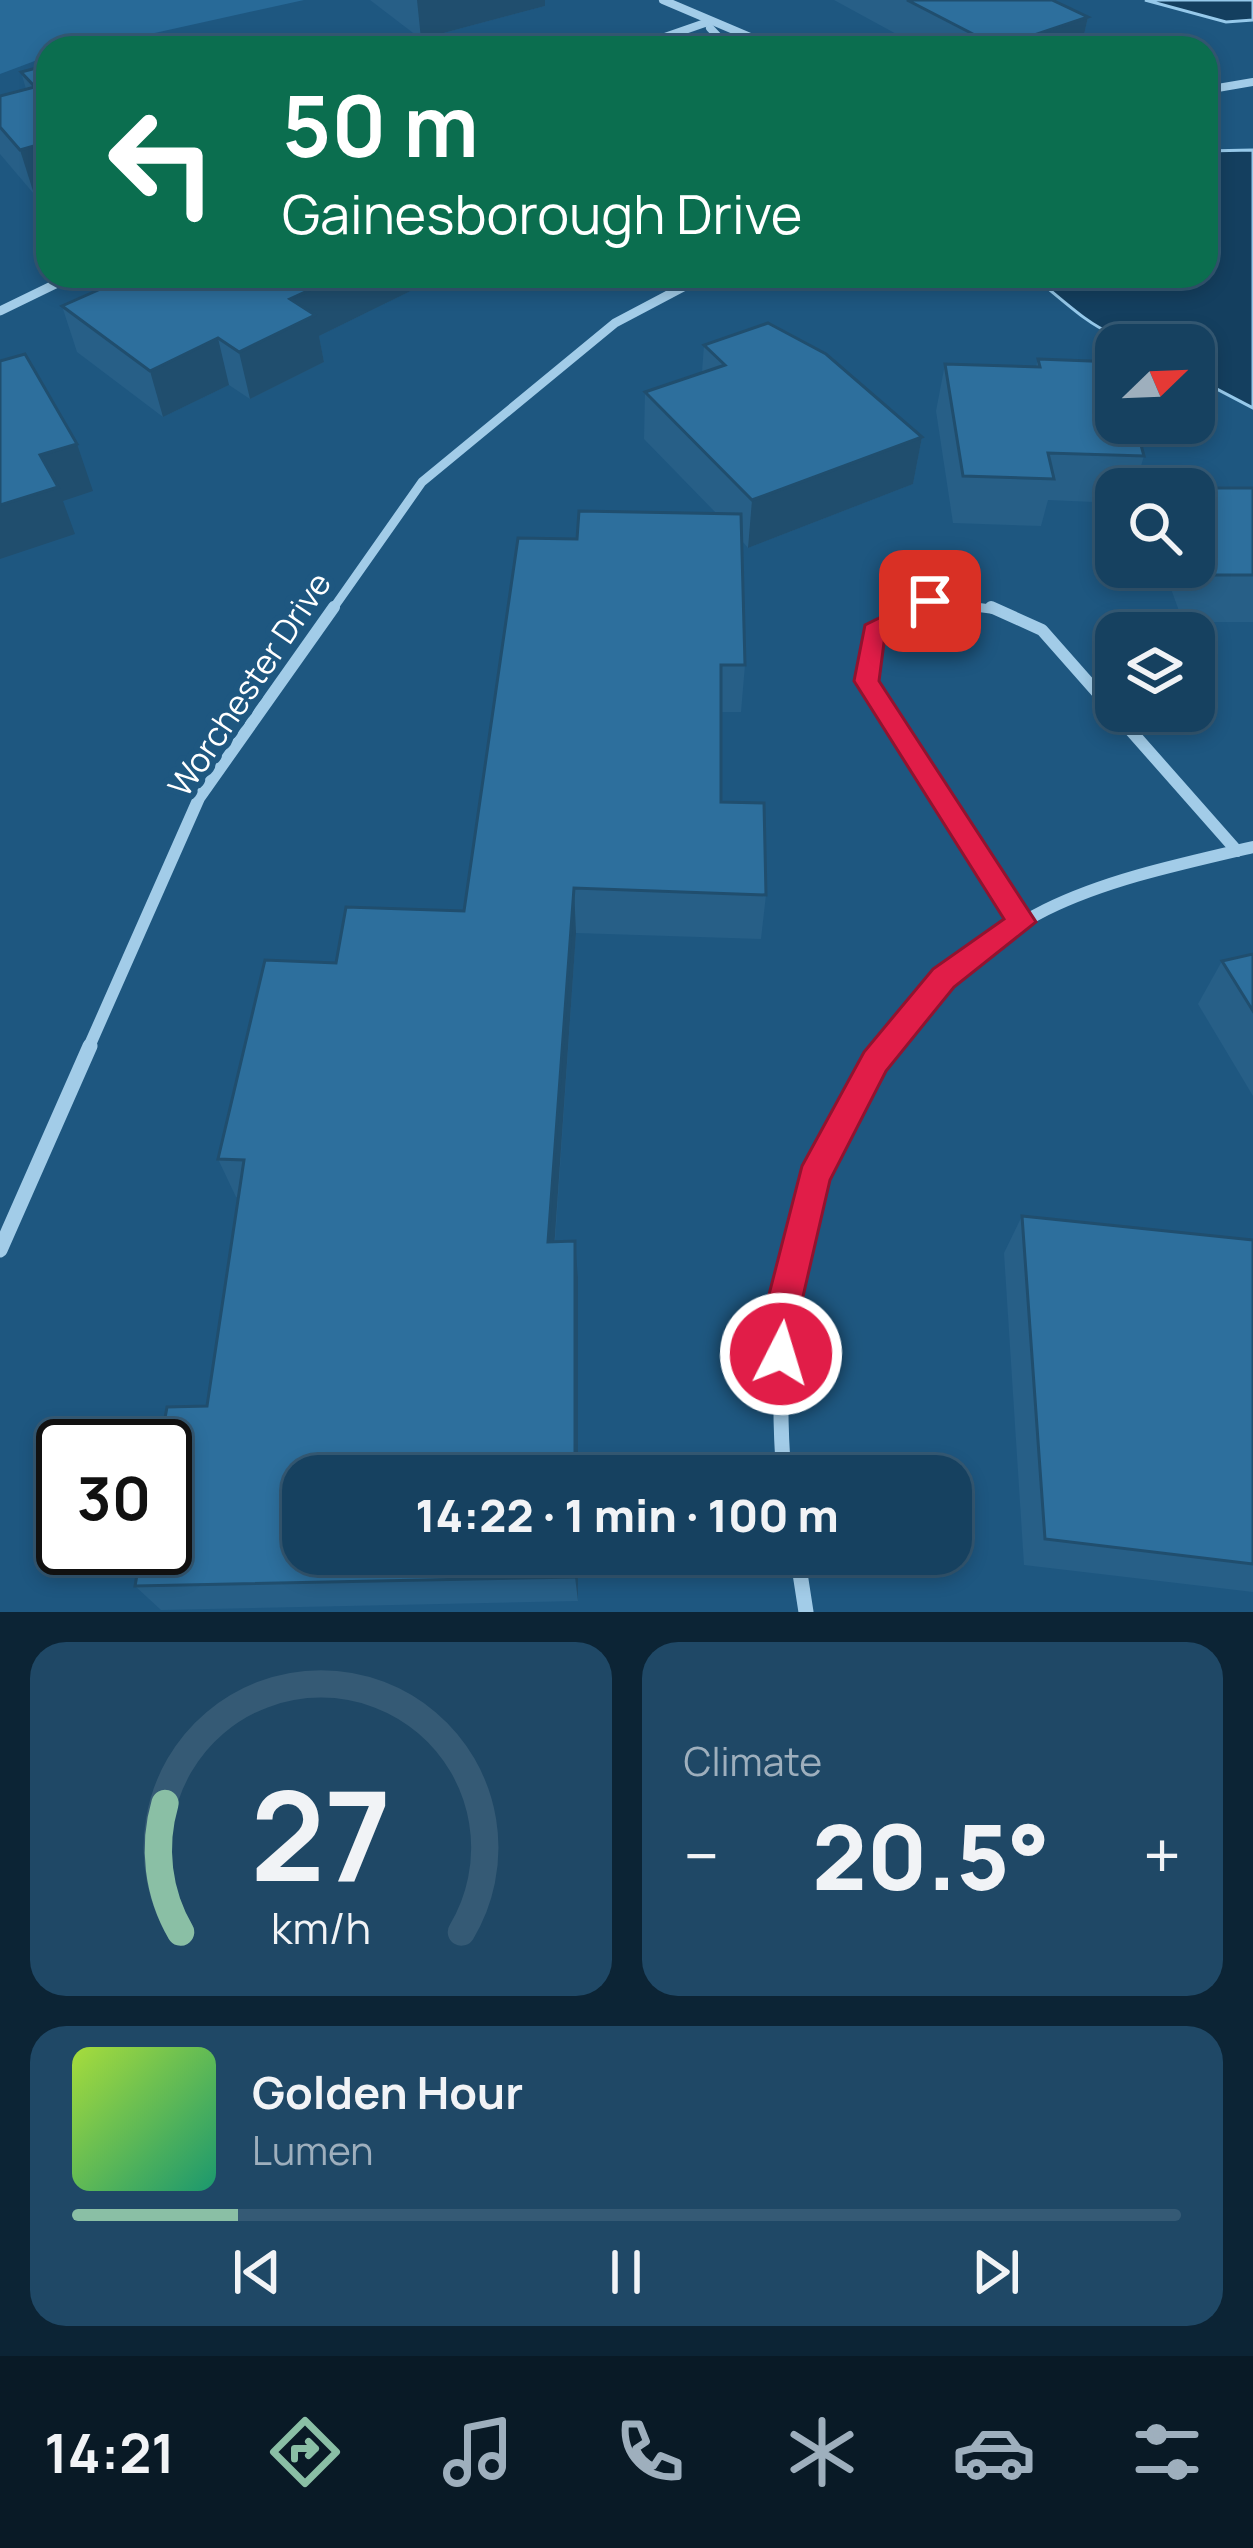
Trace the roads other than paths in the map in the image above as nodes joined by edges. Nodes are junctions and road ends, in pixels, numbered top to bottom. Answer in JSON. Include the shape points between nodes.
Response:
{"nodes":[{"id":1,"x":663,"y":0,"type":"edge"},
{"id":2,"x":706,"y":22,"type":"junction"},
{"id":3,"x":667,"y":36,"type":"edge"},
{"id":4,"x":718,"y":36,"type":"edge"},
{"id":5,"x":744,"y":36,"type":"edge"},
{"id":6,"x":1253,"y":82,"type":"edge"},
{"id":7,"x":1218,"y":88,"type":"edge"},
{"id":8,"x":47,"y":288,"type":"edge"},
{"id":9,"x":681,"y":288,"type":"edge"},
{"id":10,"x":0,"y":311,"type":"edge"},
{"id":11,"x":1245,"y":849,"type":"edge"},
{"id":12,"x":1022,"y":922,"type":"junction"},
{"id":13,"x":0,"y":1250,"type":"edge"},
{"id":14,"x":783,"y":1455,"type":"edge"},
{"id":15,"x":800,"y":1575,"type":"edge"},
{"id":16,"x":806,"y":1612,"type":"edge"}],
"edges":[{"from":1,"to":2,"type":"street"},
{"from":2,"to":3,"type":"street"},
{"from":2,"to":4,"type":"street"},
{"from":2,"to":5,"type":"street"},
{"from":6,"to":7,"type":"street"},
{"from":8,"to":10,"type":"street"},
{"from":9,"to":13,"type":"street","name":"Worchester Drive","via":[[615,323],[422,482],[199,798]]},
{"from":11,"to":12,"type":"street","via":[[1135,877]]},
{"from":11,"to":12,"type":"street","via":[[1042,630],[987,605],[930,601],[873,631],[866,681]]},
{"from":12,"to":14,"type":"street","via":[[943,978],[875,1061],[814,1177],[780,1318]]},
{"from":15,"to":16,"type":"street"}]}
